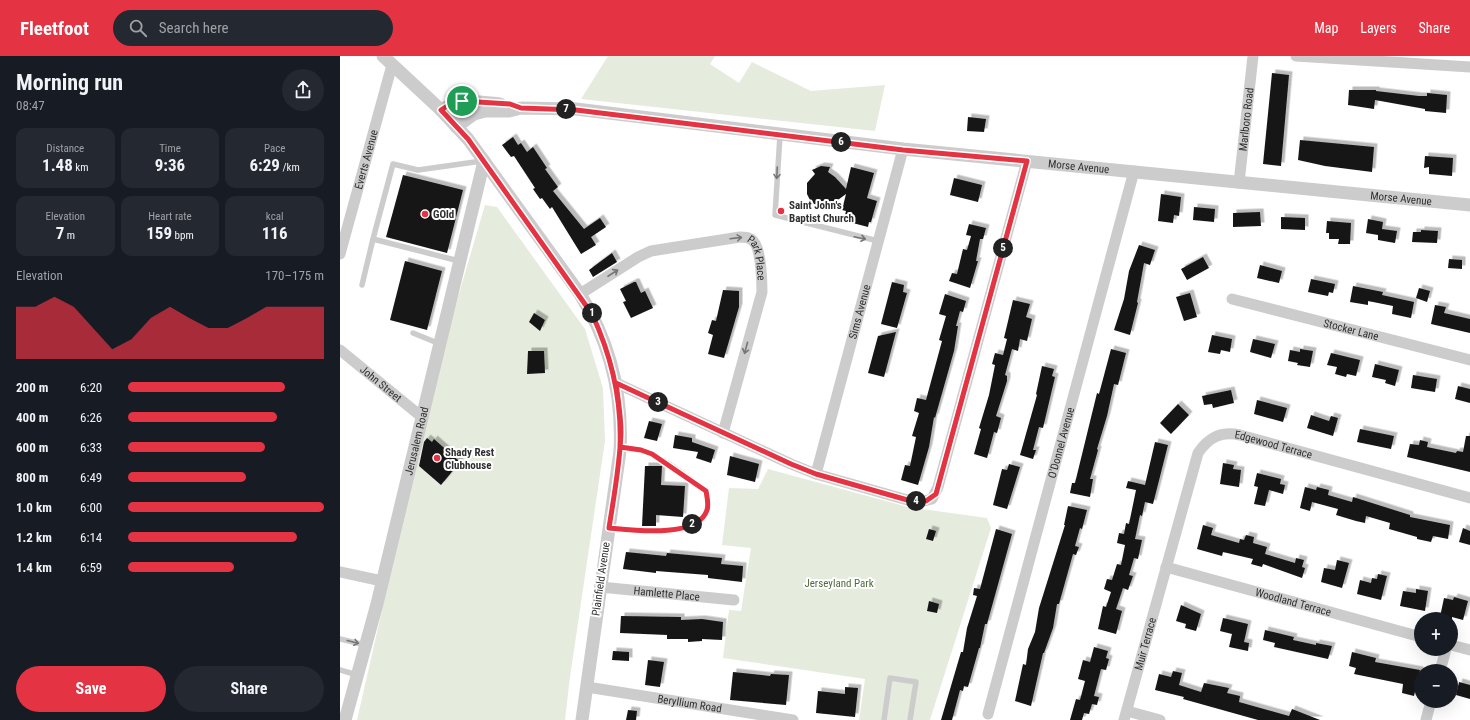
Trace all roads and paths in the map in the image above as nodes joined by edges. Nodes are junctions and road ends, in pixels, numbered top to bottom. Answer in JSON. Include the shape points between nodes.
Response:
{"nodes":[{"id":1,"x":1253,"y":56,"type":"edge"},
{"id":2,"x":1296,"y":56,"type":"edge"},
{"id":3,"x":387,"y":60,"type":"edge"},
{"id":4,"x":1470,"y":67,"type":"edge"},
{"id":5,"x":521,"y":108,"type":"junction"},
{"id":6,"x":441,"y":110,"type":"junction"},
{"id":7,"x":456,"y":127,"type":"junction"},
{"id":8,"x":780,"y":134,"type":"junction"},
{"id":9,"x":903,"y":150,"type":"junction"},
{"id":10,"x":484,"y":161,"type":"junction"},
{"id":11,"x":1027,"y":161,"type":"junction"},
{"id":12,"x":1134,"y":171,"type":"junction"},
{"id":13,"x":1239,"y":183,"type":"junction"},
{"id":14,"x":1470,"y":205,"type":"edge"},
{"id":15,"x":372,"y":239,"type":"junction"},
{"id":16,"x":878,"y":242,"type":"junction"},
{"id":17,"x":340,"y":254,"type":"edge"},
{"id":18,"x":459,"y":261,"type":"junction"},
{"id":19,"x":362,"y":285,"type":"dead end"},
{"id":20,"x":580,"y":294,"type":"junction"},
{"id":21,"x":1232,"y":299,"type":"dead end"},
{"id":22,"x":413,"y":333,"type":"dead end"},
{"id":23,"x":440,"y":344,"type":"junction"},
{"id":24,"x":340,"y":350,"type":"edge"},
{"id":25,"x":1470,"y":360,"type":"edge"},
{"id":26,"x":616,"y":383,"type":"junction"},
{"id":27,"x":422,"y":418,"type":"junction"},
{"id":28,"x":723,"y":433,"type":"junction"},
{"id":29,"x":620,"y":447,"type":"junction"},
{"id":30,"x":816,"y":474,"type":"junction"},
{"id":31,"x":1470,"y":498,"type":"edge"},
{"id":32,"x":609,"y":528,"type":"junction"},
{"id":33,"x":1166,"y":567,"type":"junction"},
{"id":34,"x":340,"y":572,"type":"edge"},
{"id":35,"x":382,"y":581,"type":"junction"},
{"id":36,"x":600,"y":587,"type":"junction"},
{"id":37,"x":734,"y":600,"type":"dead end"},
{"id":38,"x":1414,"y":635,"type":"edge"},
{"id":39,"x":340,"y":639,"type":"edge"},
{"id":40,"x":366,"y":646,"type":"junction"},
{"id":41,"x":1458,"y":647,"type":"edge"},
{"id":42,"x":1470,"y":650,"type":"edge"},
{"id":43,"x":340,"y":670,"type":"edge"},
{"id":44,"x":358,"y":675,"type":"junction"},
{"id":45,"x":587,"y":687,"type":"junction"},
{"id":46,"x":1430,"y":708,"type":"edge"},
{"id":47,"x":988,"y":714,"type":"dead end"},
{"id":48,"x":1125,"y":715,"type":"edge"},
{"id":49,"x":345,"y":720,"type":"edge"},
{"id":50,"x":582,"y":720,"type":"edge"},
{"id":51,"x":793,"y":720,"type":"edge"},
{"id":52,"x":884,"y":720,"type":"edge"},
{"id":53,"x":910,"y":720,"type":"edge"},
{"id":54,"x":1160,"y":720,"type":"edge"},
{"id":55,"x":1426,"y":720,"type":"edge"}],
"edges":[{"from":1,"to":13,"type":"street","name":"Marlboro Road"},
{"from":2,"to":4,"type":"street"},
{"from":3,"to":6,"type":"street","name":"Plainfield Avenue"},
{"from":3,"to":17,"type":"street","name":"Everts Avenue"},
{"from":5,"to":6,"type":"street","name":"Morse Avenue","via":[[510,104],[462,101],[452,103]]},
{"from":5,"to":7,"type":"street","name":"Morse Avenue","via":[[474,114]]},
{"from":5,"to":8,"type":"street","name":"Morse Avenue","via":[[576,110]]},
{"from":6,"to":7,"type":"street","name":"Plainfield Avenue"},
{"from":7,"to":10,"type":"street","name":"Plainfield Avenue"},
{"from":8,"to":9,"type":"street","name":"Morse Avenue"},
{"from":8,"to":16,"type":"lane","one_way":true,"via":[[775,215]]},
{"from":9,"to":11,"type":"street","name":"Morse Avenue"},
{"from":9,"to":16,"type":"street","name":"Sims Avenue"},
{"from":10,"to":15,"type":"lane","via":[[418,170],[393,164]]},
{"from":10,"to":18,"type":"street","name":"Jerusalem Road"},
{"from":10,"to":20,"type":"street","name":"Plainfield Avenue"},
{"from":11,"to":12,"type":"street","name":"Morse Avenue"},
{"from":11,"to":30,"type":"street","via":[[938,487],[932,498],[926,501],[911,501]]},
{"from":12,"to":13,"type":"street","name":"Morse Avenue"},
{"from":12,"to":47,"type":"street","name":"O'Donnel Avenue"},
{"from":13,"to":14,"type":"street","name":"Morse Avenue"},
{"from":15,"to":18,"type":"lane"},
{"from":15,"to":19,"type":"lane"},
{"from":16,"to":30,"type":"street","name":"Sims Avenue"},
{"from":18,"to":23,"type":"street","name":"Jerusalem Road"},
{"from":20,"to":26,"type":"street","name":"Plainfield Avenue","via":[[604,339]]},
{"from":20,"to":28,"type":"street","name":"Park Place","one_way":true,"via":[[638,256],[651,251],[740,237],[747,237],[754,242],[762,274],[762,292]]},
{"from":21,"to":25,"type":"street","name":"Stocker Lane"},
{"from":22,"to":23,"type":"lane"},
{"from":23,"to":27,"type":"street","name":"Jerusalem Road"},
{"from":24,"to":27,"type":"street","name":"John Street"},
{"from":26,"to":28,"type":"street"},
{"from":26,"to":29,"type":"street","name":"Plainfield Avenue","via":[[620,409]]},
{"from":27,"to":35,"type":"street","name":"Jerusalem Road"},
{"from":28,"to":30,"type":"street"},
{"from":29,"to":32,"type":"street","name":"Plainfield Avenue"},
{"from":29,"to":32,"type":"lane","via":[[652,454],[706,491],[707,510],[692,524],[666,531]]},
{"from":31,"to":33,"type":"street","name":"Edgewood Terrace","via":[[1240,435],[1222,434],[1209,439],[1198,453]]},
{"from":32,"to":36,"type":"street","name":"Plainfield Avenue"},
{"from":33,"to":38,"type":"street","name":"Woodland Terrace"},
{"from":33,"to":48,"type":"street","name":"Muir Terrace"},
{"from":34,"to":35,"type":"street"},
{"from":35,"to":40,"type":"street","name":"Jerusalem Road"},
{"from":36,"to":37,"type":"street","name":"Hamlette Place"},
{"from":36,"to":45,"type":"street","name":"Plainfield Avenue"},
{"from":39,"to":40,"type":"lane","one_way":true},
{"from":40,"to":44,"type":"street","name":"Jerusalem Road"},
{"from":41,"to":42,"type":"street"},
{"from":43,"to":44,"type":"lane"},
{"from":44,"to":49,"type":"street","name":"Jerusalem Road"},
{"from":45,"to":50,"type":"street","name":"Plainfield Avenue"},
{"from":45,"to":51,"type":"street","name":"Beryllium Road"},
{"from":46,"to":55,"type":"street"},
{"from":48,"to":54,"type":"street"},
{"from":52,"to":53,"type":"lane","via":[[890,678],[916,682]]}]}
